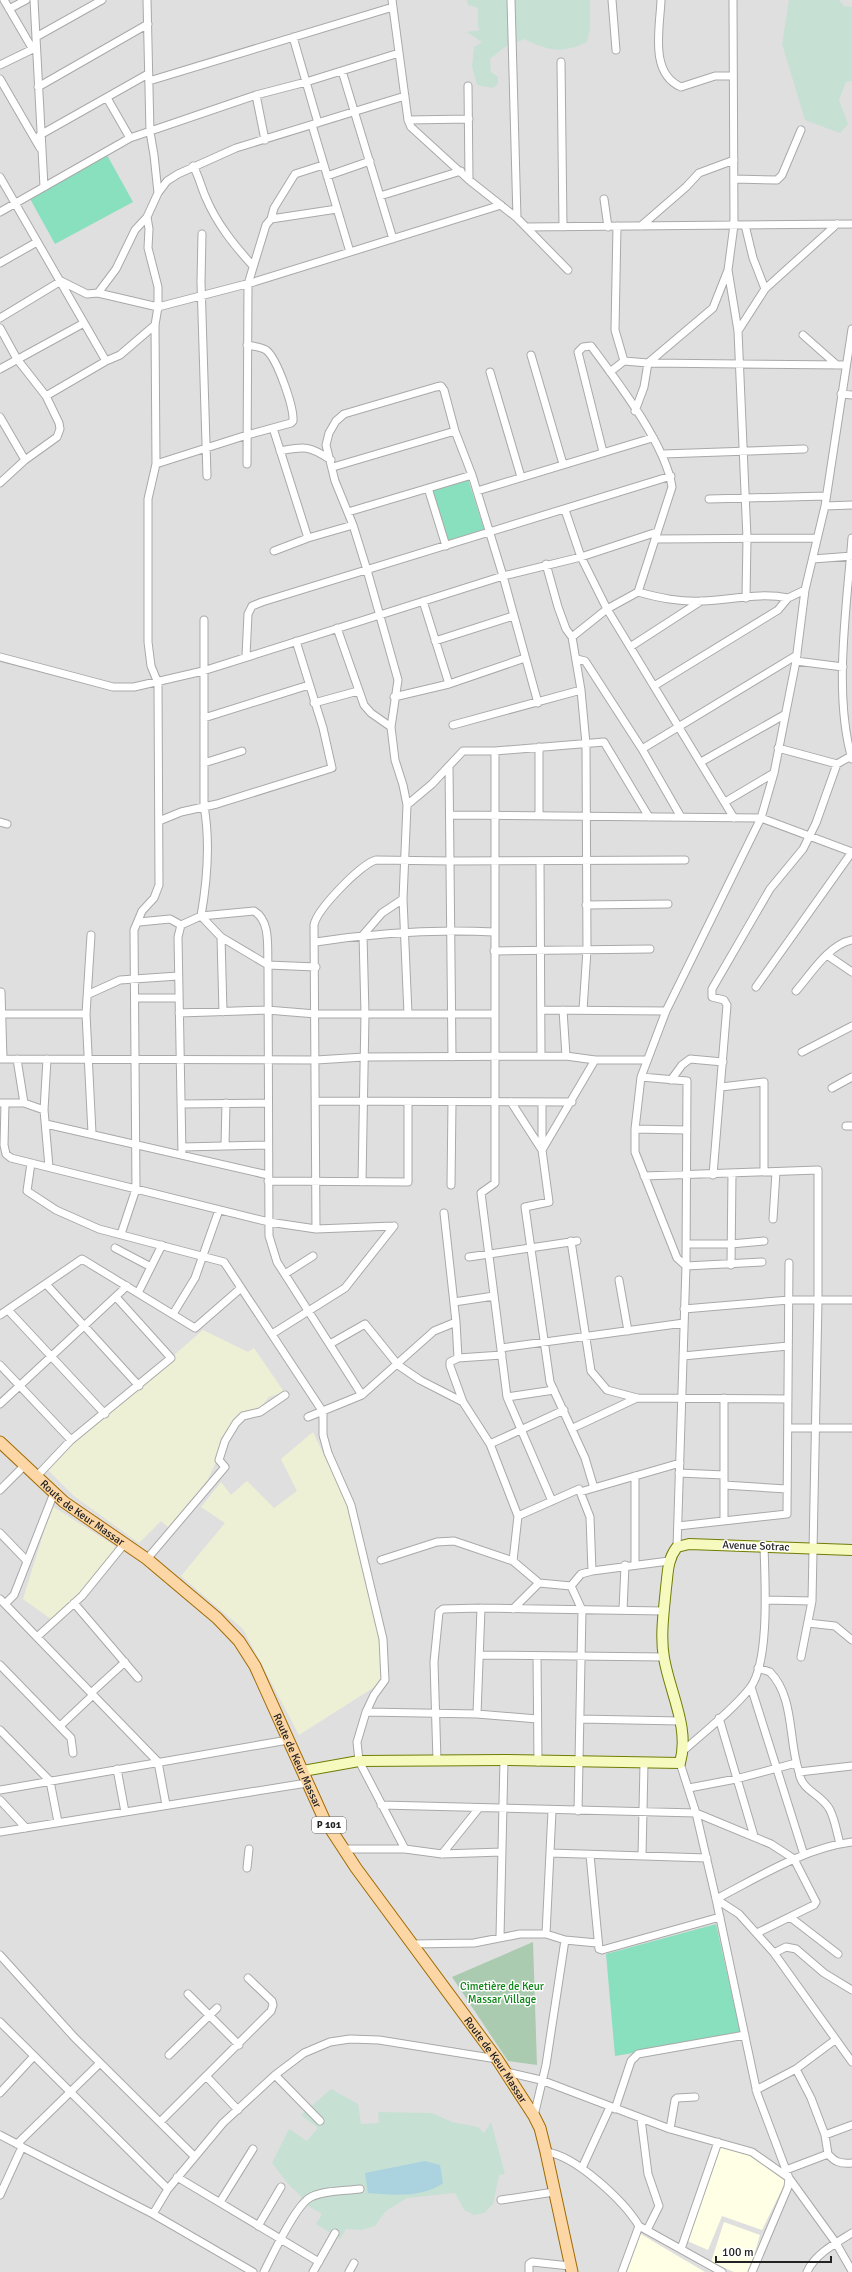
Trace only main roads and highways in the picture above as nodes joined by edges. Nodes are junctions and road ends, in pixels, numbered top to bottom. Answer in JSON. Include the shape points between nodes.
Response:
{"nodes":[{"id":1,"x":0,"y":1442,"type":"edge"},
{"id":2,"x":571,"y":2269,"type":"edge"}],
"edges":[{"from":1,"to":2,"type":"main road","name":"Route de Keur Massar","number":"P 101","via":[[54,1493],[147,1559],[217,1618],[239,1641],[255,1666],[324,1819],[506,2072],[534,2116],[546,2152]]}]}
